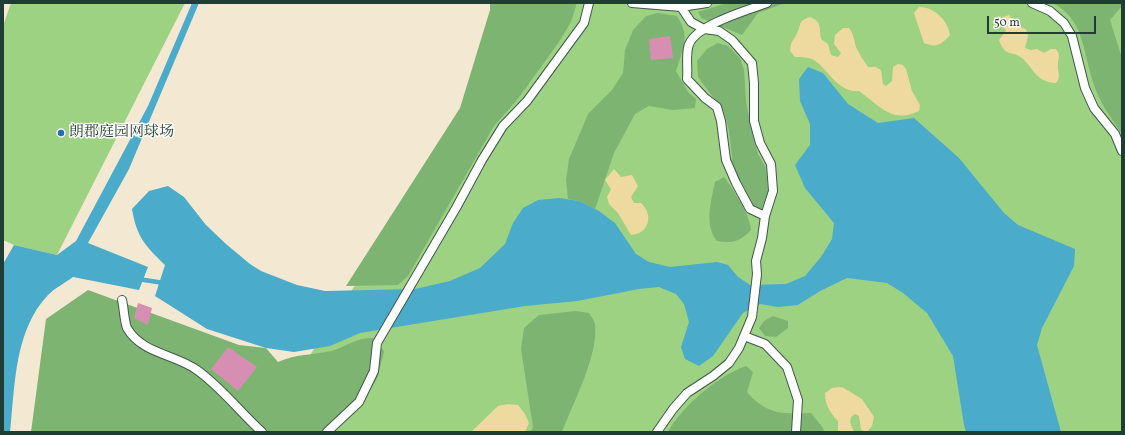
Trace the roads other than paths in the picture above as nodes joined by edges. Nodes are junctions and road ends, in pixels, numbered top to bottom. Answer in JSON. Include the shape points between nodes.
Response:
{"nodes":[{"id":1,"x":589,"y":3,"type":"edge"},
{"id":2,"x":632,"y":3,"type":"edge"},
{"id":3,"x":707,"y":3,"type":"edge"},
{"id":4,"x":767,"y":3,"type":"edge"},
{"id":5,"x":1032,"y":3,"type":"edge"},
{"id":6,"x":681,"y":7,"type":"junction"},
{"id":7,"x":704,"y":30,"type":"junction"},
{"id":8,"x":1122,"y":128,"type":"edge"},
{"id":9,"x":1115,"y":134,"type":"junction"},
{"id":10,"x":1122,"y":151,"type":"edge"},
{"id":11,"x":765,"y":216,"type":"junction"},
{"id":12,"x":122,"y":300,"type":"dead end"},
{"id":13,"x":744,"y":336,"type":"junction"},
{"id":14,"x":262,"y":432,"type":"edge"},
{"id":15,"x":327,"y":432,"type":"edge"},
{"id":16,"x":657,"y":432,"type":"edge"},
{"id":17,"x":796,"y":432,"type":"edge"}],
"edges":[{"from":1,"to":15,"type":"lane","via":[[584,23],[527,101],[503,126],[412,282],[377,343],[374,371],[359,402]]},
{"from":2,"to":6,"type":"lane"},
{"from":3,"to":6,"type":"lane"},
{"from":4,"to":7,"type":"lane","via":[[728,16]]},
{"from":5,"to":9,"type":"lane","via":[[1050,11],[1064,23],[1072,36],[1085,88],[1094,108]]},
{"from":6,"to":7,"type":"lane","via":[[691,22]]},
{"from":7,"to":11,"type":"lane","via":[[719,31],[732,40],[752,63],[754,121],[760,143],[771,164],[773,191]]},
{"from":7,"to":11,"type":"lane","via":[[694,36],[688,47],[687,79],[717,108],[726,160],[736,183],[750,209]]},
{"from":8,"to":9,"type":"lane"},
{"from":9,"to":10,"type":"lane"},
{"from":11,"to":13,"type":"lane","via":[[756,261],[758,274],[752,317]]},
{"from":12,"to":14,"type":"lane","via":[[127,327],[140,343],[196,369]]},
{"from":13,"to":16,"type":"lane","via":[[729,363],[687,392]]},
{"from":13,"to":17,"type":"lane","via":[[765,344],[787,367],[798,400]]}]}
